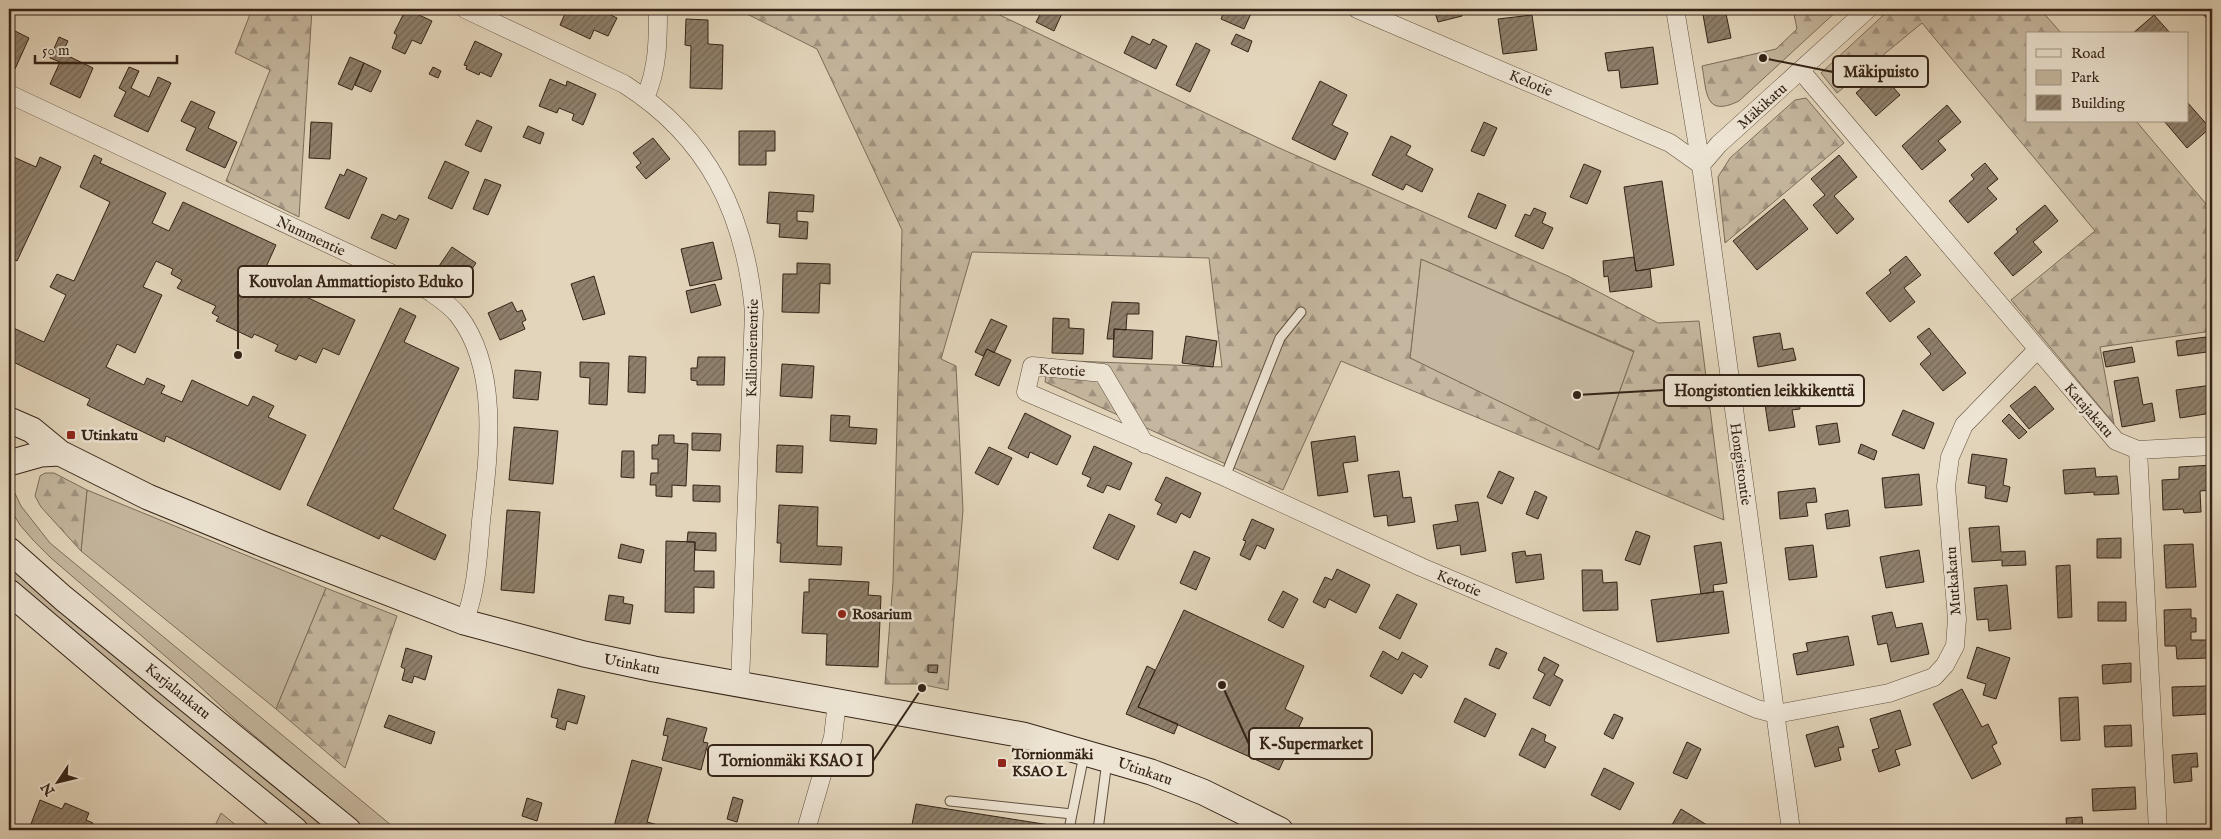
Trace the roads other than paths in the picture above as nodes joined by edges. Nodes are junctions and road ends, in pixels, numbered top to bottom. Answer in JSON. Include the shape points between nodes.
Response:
{"nodes":[{"id":1,"x":464,"y":9,"type":"edge"},
{"id":2,"x":658,"y":9,"type":"edge"},
{"id":3,"x":1357,"y":9,"type":"edge"},
{"id":4,"x":1674,"y":9,"type":"edge"},
{"id":5,"x":1868,"y":9,"type":"edge"},
{"id":6,"x":1802,"y":71,"type":"junction"},
{"id":7,"x":9,"y":94,"type":"edge"},
{"id":8,"x":645,"y":98,"type":"junction"},
{"id":9,"x":1701,"y":165,"type":"junction"},
{"id":10,"x":1301,"y":312,"type":"dead end"},
{"id":11,"x":2037,"y":350,"type":"junction"},
{"id":12,"x":9,"y":420,"type":"edge"},
{"id":13,"x":1145,"y":444,"type":"junction"},
{"id":14,"x":2212,"y":446,"type":"edge"},
{"id":15,"x":2138,"y":450,"type":"junction"},
{"id":16,"x":60,"y":453,"type":"junction"},
{"id":17,"x":9,"y":463,"type":"edge"},
{"id":18,"x":1225,"y":477,"type":"junction"},
{"id":19,"x":10,"y":549,"type":"edge"},
{"id":20,"x":9,"y":592,"type":"edge"},
{"id":21,"x":464,"y":622,"type":"junction"},
{"id":22,"x":740,"y":683,"type":"junction"},
{"id":23,"x":837,"y":702,"type":"junction"},
{"id":24,"x":1776,"y":714,"type":"junction"},
{"id":25,"x":1097,"y":755,"type":"junction"},
{"id":26,"x":950,"y":801,"type":"dead end"},
{"id":27,"x":1072,"y":814,"type":"junction"},
{"id":28,"x":295,"y":830,"type":"edge"},
{"id":29,"x":348,"y":830,"type":"edge"},
{"id":30,"x":806,"y":830,"type":"edge"},
{"id":31,"x":1069,"y":830,"type":"edge"},
{"id":32,"x":1098,"y":830,"type":"edge"},
{"id":33,"x":1280,"y":830,"type":"edge"},
{"id":34,"x":1792,"y":830,"type":"edge"},
{"id":35,"x":2158,"y":830,"type":"edge"}],
"edges":[{"from":1,"to":8,"type":"street","name":"Kallioniementie","via":[[624,84]]},
{"from":2,"to":8,"type":"street","via":[[654,79]]},
{"from":3,"to":9,"type":"street","name":"Kelotie","via":[[1670,143]]},
{"from":4,"to":9,"type":"street","name":"Hongistontie"},
{"from":5,"to":6,"type":"street","name":"Mäkikatu"},
{"from":6,"to":9,"type":"street","name":"Mäkikatu","via":[[1719,144]]},
{"from":6,"to":11,"type":"street","name":"Katajakatu"},
{"from":7,"to":21,"type":"street","name":"Nummentie","via":[[429,291],[458,316],[482,366],[489,442],[473,597]]},
{"from":8,"to":22,"type":"street","name":"Kallioniementie","via":[[667,116],[706,161],[737,225],[748,260],[754,312]]},
{"from":9,"to":24,"type":"street","name":"Hongistontie"},
{"from":10,"to":18,"type":"lane","via":[[1280,338]]},
{"from":11,"to":15,"type":"street","name":"Katajakatu","via":[[2116,441]]},
{"from":11,"to":24,"type":"street","name":"Mutkakatu","via":[[1964,425],[1950,457],[1946,486],[1957,619],[1954,646],[1945,665],[1934,677],[1889,693]]},
{"from":12,"to":16,"type":"street","name":"Utinkatu","via":[[32,430]]},
{"from":13,"to":13,"type":"street","name":"Ketotie","via":[[1103,373],[1032,366],[1026,392]]},
{"from":13,"to":18,"type":"street","name":"Ketotie"},
{"from":14,"to":15,"type":"street"},
{"from":15,"to":35,"type":"street"},
{"from":16,"to":17,"type":"street","via":[[41,454]]},
{"from":16,"to":21,"type":"street","name":"Utinkatu","via":[[148,497],[264,546]]},
{"from":18,"to":24,"type":"street","name":"Ketotie","via":[[1421,567],[1757,709]]},
{"from":19,"to":29,"type":"street","name":"Karjalankatu","via":[[63,598]]},
{"from":20,"to":28,"type":"street"},
{"from":21,"to":22,"type":"street","name":"Utinkatu","via":[[584,654]]},
{"from":22,"to":23,"type":"street","name":"Utinkatu"},
{"from":23,"to":25,"type":"street","name":"Utinkatu","via":[[1023,735]]},
{"from":23,"to":30,"type":"street","via":[[833,737]]},
{"from":24,"to":34,"type":"street","name":"Hongistontie"},
{"from":25,"to":27,"type":"lane"},
{"from":25,"to":32,"type":"lane"},
{"from":25,"to":33,"type":"street","name":"Utinkatu","via":[[1203,792]]},
{"from":26,"to":27,"type":"lane"},
{"from":27,"to":31,"type":"lane"}]}
